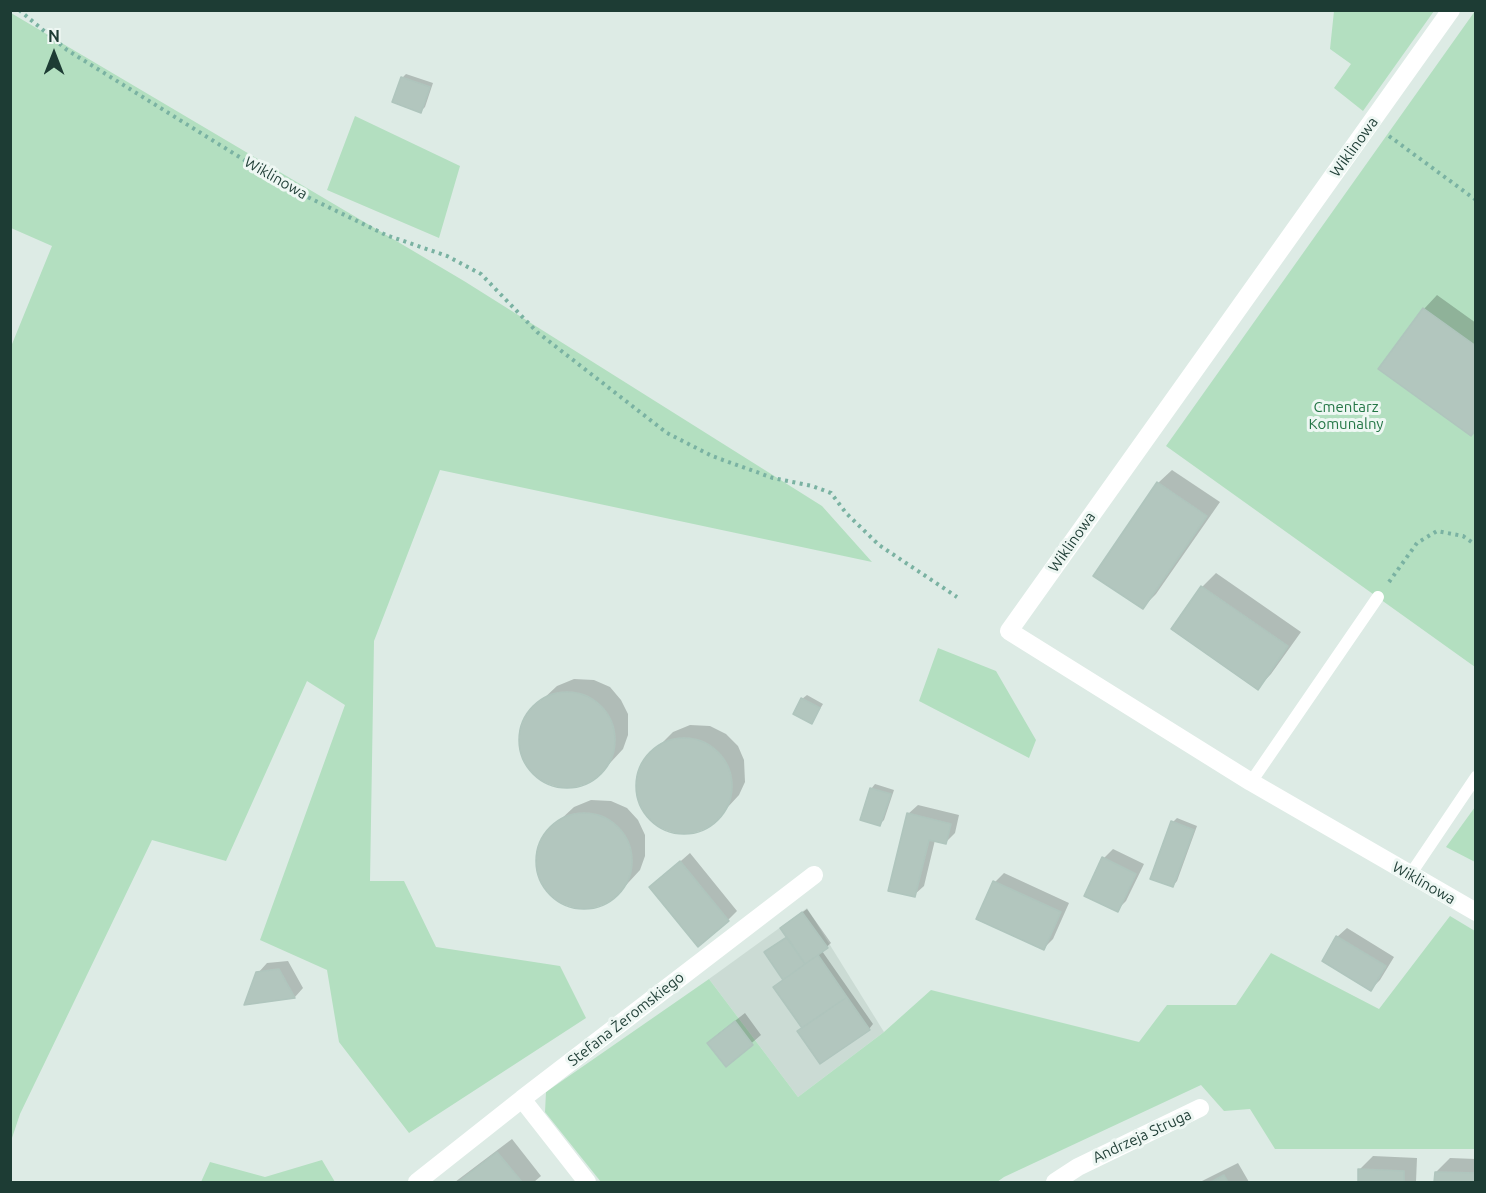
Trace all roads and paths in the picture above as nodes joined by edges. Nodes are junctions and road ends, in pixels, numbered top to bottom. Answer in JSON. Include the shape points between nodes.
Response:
{"nodes":[{"id":1,"x":19,"y":10,"type":"edge"},
{"id":2,"x":1451,"y":10,"type":"edge"},
{"id":3,"x":1372,"y":123,"type":"junction"},
{"id":4,"x":1476,"y":200,"type":"edge"},
{"id":5,"x":1476,"y":545,"type":"edge"},
{"id":6,"x":957,"y":597,"type":"dead end"},
{"id":7,"x":1378,"y":597,"type":"joint"},
{"id":8,"x":1476,"y":777,"type":"edge"},
{"id":9,"x":1251,"y":782,"type":"junction"},
{"id":10,"x":814,"y":875,"type":"dead end"},
{"id":11,"x":1410,"y":875,"type":"junction"},
{"id":12,"x":1476,"y":912,"type":"edge"},
{"id":13,"x":522,"y":1099,"type":"junction"},
{"id":14,"x":1200,"y":1108,"type":"dead end"},
{"id":15,"x":417,"y":1182,"type":"edge"},
{"id":16,"x":587,"y":1182,"type":"edge"},
{"id":17,"x":1055,"y":1182,"type":"edge"}],
"edges":[{"from":1,"to":6,"type":"path","name":"Wiklinowa","via":[[66,50],[291,189],[386,235],[447,256],[481,274],[537,332],[666,433],[689,446],[773,478],[831,493],[879,545]]},
{"from":2,"to":3,"type":"street","name":"Wiklinowa"},
{"from":3,"to":4,"type":"path"},
{"from":3,"to":9,"type":"street","name":"Wiklinowa","via":[[1009,631]]},
{"from":5,"to":7,"type":"path","via":[[1463,536],[1437,531],[1417,543]]},
{"from":7,"to":9,"type":"lane"},
{"from":8,"to":11,"type":"lane"},
{"from":9,"to":11,"type":"street","name":"Wiklinowa"},
{"from":10,"to":13,"type":"street","name":"Stefana Żeromskiego"},
{"from":11,"to":12,"type":"street","name":"Wiklinowa"},
{"from":13,"to":15,"type":"street","name":"Stefana Żeromskiego"},
{"from":13,"to":16,"type":"street"},
{"from":14,"to":17,"type":"street","name":"Andrzeja Struga"}]}
